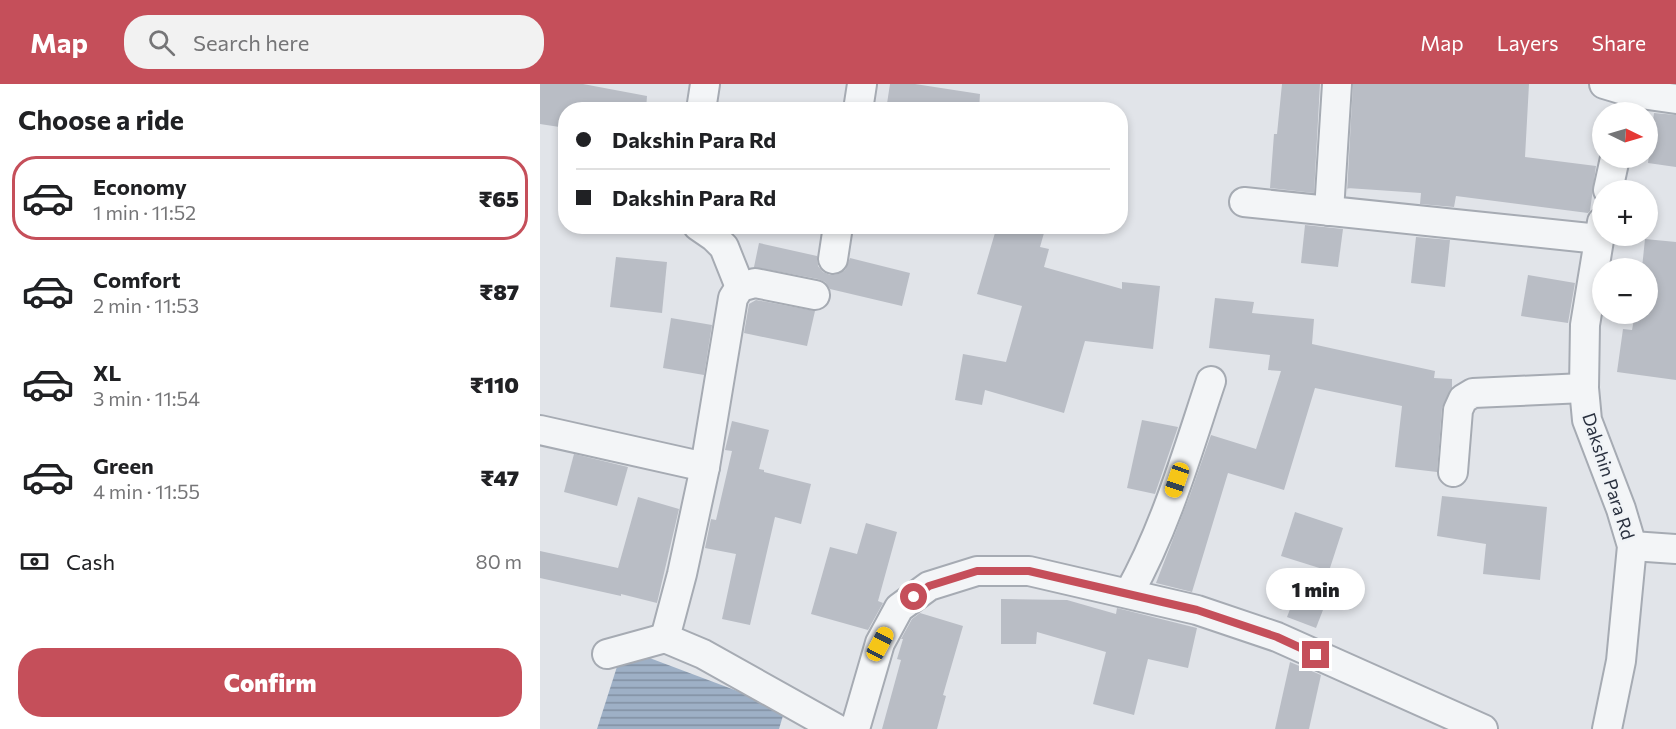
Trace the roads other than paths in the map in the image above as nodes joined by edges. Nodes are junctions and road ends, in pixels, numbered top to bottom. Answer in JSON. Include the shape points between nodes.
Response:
{"nodes":[{"id":1,"x":705,"y":84,"type":"edge"},
{"id":2,"x":862,"y":84,"type":"edge"},
{"id":3,"x":1336,"y":84,"type":"edge"},
{"id":4,"x":1605,"y":84,"type":"edge"},
{"id":5,"x":1676,"y":99,"type":"edge"},
{"id":6,"x":702,"y":102,"type":"edge"},
{"id":7,"x":859,"y":102,"type":"edge"},
{"id":8,"x":1630,"y":102,"type":"edge"},
{"id":9,"x":1642,"y":102,"type":"edge"},
{"id":10,"x":1244,"y":202,"type":"dead end"},
{"id":11,"x":1329,"y":211,"type":"junction"},
{"id":12,"x":1592,"y":229,"type":"edge"},
{"id":13,"x":710,"y":234,"type":"edge"},
{"id":14,"x":837,"y":234,"type":"edge"},
{"id":15,"x":1597,"y":246,"type":"edge"},
{"id":16,"x":833,"y":259,"type":"dead end"},
{"id":17,"x":740,"y":287,"type":"junction"},
{"id":18,"x":815,"y":295,"type":"dead end"},
{"id":19,"x":1211,"y":381,"type":"dead end"},
{"id":20,"x":1584,"y":388,"type":"junction"},
{"id":21,"x":540,"y":430,"type":"edge"},
{"id":22,"x":705,"y":467,"type":"junction"},
{"id":23,"x":1453,"y":472,"type":"dead end"},
{"id":24,"x":1632,"y":546,"type":"junction"},
{"id":25,"x":1676,"y":549,"type":"edge"},
{"id":26,"x":1129,"y":593,"type":"junction"},
{"id":27,"x":665,"y":638,"type":"junction"},
{"id":28,"x":607,"y":654,"type":"dead end"},
{"id":29,"x":837,"y":729,"type":"edge"},
{"id":30,"x":855,"y":729,"type":"edge"},
{"id":31,"x":1483,"y":729,"type":"edge"},
{"id":32,"x":1606,"y":729,"type":"edge"}],
"edges":[{"from":1,"to":6,"type":"street"},
{"from":2,"to":7,"type":"street"},
{"from":3,"to":11,"type":"street"},
{"from":4,"to":8,"type":"street"},
{"from":5,"to":9,"type":"street"},
{"from":10,"to":11,"type":"street"},
{"from":11,"to":12,"type":"street"},
{"from":13,"to":17,"type":"street","via":[[724,247]]},
{"from":14,"to":16,"type":"street"},
{"from":15,"to":20,"type":"street","name":"Dakshin Para Rd","via":[[1585,325]]},
{"from":17,"to":18,"type":"street","via":[[755,284]]},
{"from":17,"to":22,"type":"street","via":[[728,319]]},
{"from":19,"to":26,"type":"street","via":[[1162,527]]},
{"from":20,"to":23,"type":"street","via":[[1473,393],[1462,399]]},
{"from":20,"to":24,"type":"street","name":"Dakshin Para Rd","via":[[1587,420]]},
{"from":21,"to":22,"type":"street"},
{"from":22,"to":27,"type":"street"},
{"from":24,"to":25,"type":"street"},
{"from":24,"to":32,"type":"street","name":"Dakshin Para Rd","via":[[1621,661]]},
{"from":26,"to":30,"type":"street","via":[[1029,571],[977,571],[929,586],[899,608],[885,634]]},
{"from":26,"to":31,"type":"street","via":[[1197,610],[1277,637]]},
{"from":27,"to":28,"type":"street"},
{"from":27,"to":29,"type":"street","via":[[734,670]]}]}
